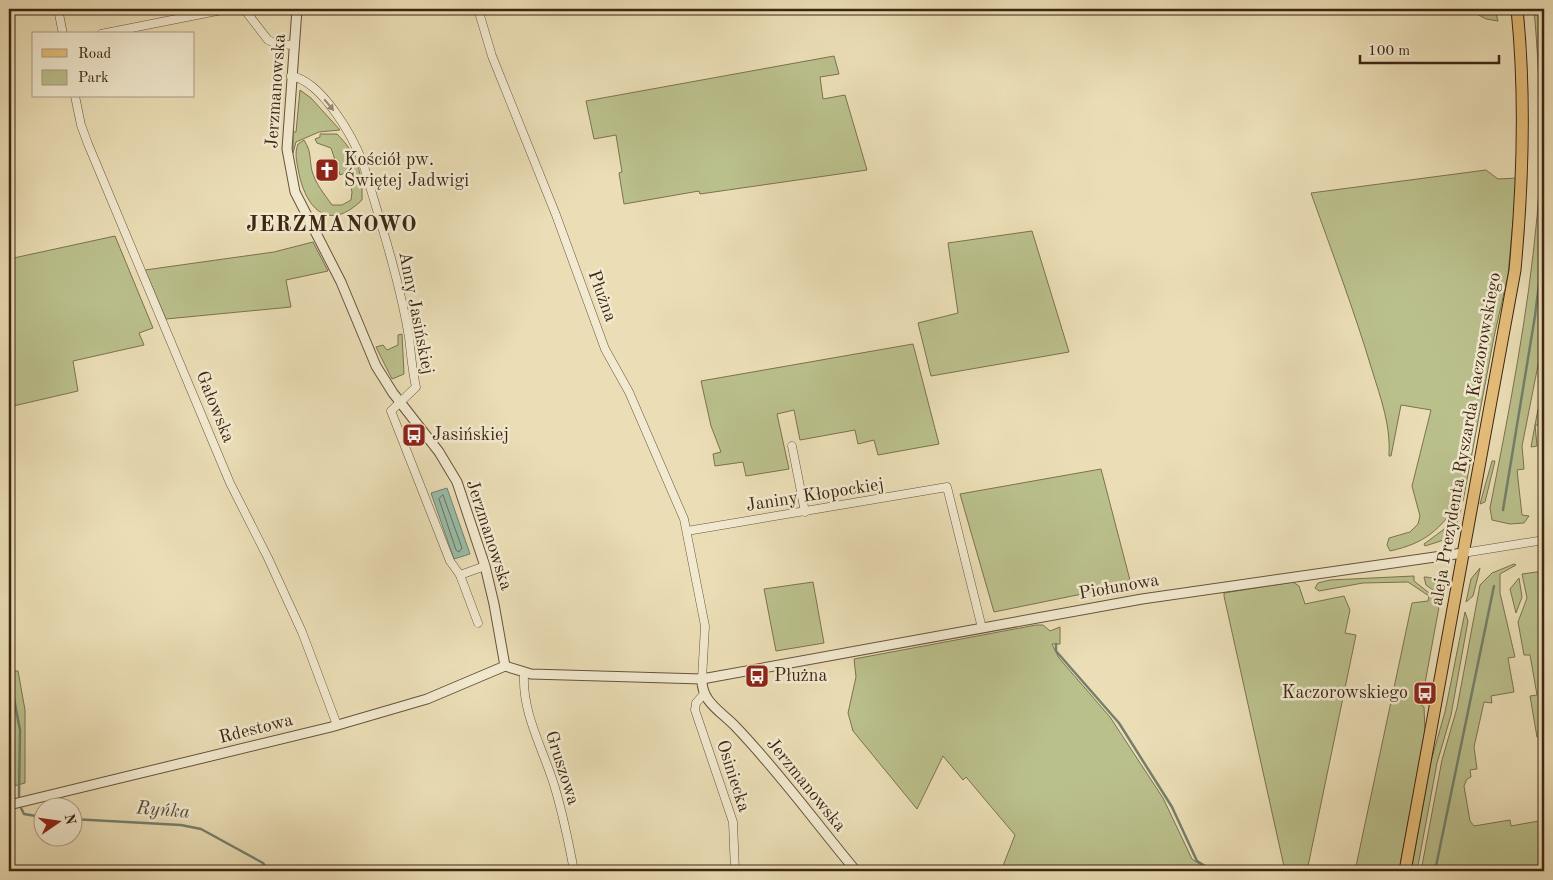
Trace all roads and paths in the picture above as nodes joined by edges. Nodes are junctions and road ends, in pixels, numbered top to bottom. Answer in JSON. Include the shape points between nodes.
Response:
{"nodes":[{"id":1,"x":58,"y":9,"type":"edge"},
{"id":2,"x":227,"y":9,"type":"edge"},
{"id":3,"x":244,"y":9,"type":"edge"},
{"id":4,"x":297,"y":9,"type":"edge"},
{"id":5,"x":478,"y":9,"type":"edge"},
{"id":6,"x":1516,"y":9,"type":"edge"},
{"id":7,"x":63,"y":32,"type":"edge"},
{"id":8,"x":111,"y":32,"type":"edge"},
{"id":9,"x":294,"y":45,"type":"junction"},
{"id":10,"x":291,"y":76,"type":"junction"},
{"id":11,"x":75,"y":98,"type":"edge"},
{"id":12,"x":401,"y":403,"type":"junction"},
{"id":13,"x":792,"y":446,"type":"dead end"},
{"id":14,"x":805,"y":512,"type":"junction"},
{"id":15,"x":687,"y":531,"type":"junction"},
{"id":16,"x":1544,"y":540,"type":"edge"},
{"id":17,"x":1463,"y":553,"type":"junction"},
{"id":18,"x":485,"y":566,"type":"junction"},
{"id":19,"x":460,"y":575,"type":"junction"},
{"id":20,"x":478,"y":623,"type":"dead end"},
{"id":21,"x":982,"y":628,"type":"junction"},
{"id":22,"x":505,"y":666,"type":"junction"},
{"id":23,"x":524,"y":674,"type":"junction"},
{"id":24,"x":702,"y":680,"type":"junction"},
{"id":25,"x":704,"y":694,"type":"junction"},
{"id":26,"x":337,"y":725,"type":"junction"},
{"id":27,"x":9,"y":805,"type":"edge"},
{"id":28,"x":574,"y":871,"type":"edge"},
{"id":29,"x":736,"y":871,"type":"edge"},
{"id":30,"x":856,"y":871,"type":"edge"},
{"id":31,"x":1405,"y":871,"type":"edge"}],
"edges":[{"from":1,"to":7,"type":"street"},
{"from":2,"to":8,"type":"street"},
{"from":3,"to":9,"type":"street","via":[[268,40]]},
{"from":4,"to":9,"type":"street","name":"Jerzmanowska"},
{"from":5,"to":15,"type":"street","name":"Płużna","via":[[492,56],[605,349],[629,392]]},
{"from":6,"to":17,"type":"main road","name":"aleja Prezydenta Ryszarda Kaczorowskiego","via":[[1523,109],[1522,187],[1515,270]]},
{"from":9,"to":10,"type":"street","name":"Jerzmanowska"},
{"from":10,"to":12,"type":"street","name":"Jerzmanowska","via":[[287,149],[295,192],[339,276],[376,366]]},
{"from":10,"to":12,"type":"street","name":"Anny Jasińskiej","one_way":true,"via":[[304,81],[332,108],[363,163],[386,241],[409,339],[416,387]]},
{"from":11,"to":26,"type":"street","name":"Gałowska","via":[[88,144],[228,480],[302,632]]},
{"from":12,"to":18,"type":"street","name":"Jerzmanowska","via":[[451,470]]},
{"from":12,"to":19,"type":"street","via":[[391,411],[450,561]]},
{"from":13,"to":14,"type":"street"},
{"from":14,"to":15,"type":"street","name":"Janiny Kłopockiej"},
{"from":14,"to":21,"type":"street","name":"Janiny Kłopockiej","via":[[947,487]]},
{"from":15,"to":24,"type":"street","name":"Płużna","via":[[705,626]]},
{"from":16,"to":17,"type":"street","name":"Piołunowa"},
{"from":17,"to":21,"type":"street","name":"Piołunowa","via":[[1233,584]]},
{"from":17,"to":31,"type":"main road","name":"aleja Prezydenta Ryszarda Kaczorowskiego"},
{"from":18,"to":19,"type":"street"},
{"from":18,"to":22,"type":"street","name":"Jerzmanowska"},
{"from":19,"to":20,"type":"street"},
{"from":21,"to":24,"type":"street","name":"Piołunowa"},
{"from":22,"to":23,"type":"street"},
{"from":22,"to":26,"type":"street","name":"Rdestowa","via":[[427,700]]},
{"from":23,"to":24,"type":"street"},
{"from":23,"to":28,"type":"street","name":"Gruszowa","via":[[523,694],[555,788]]},
{"from":24,"to":25,"type":"street"},
{"from":25,"to":29,"type":"street","name":"Osiniecka","via":[[696,703],[695,710],[733,822]]},
{"from":25,"to":30,"type":"street","name":"Jerzmanowska","via":[[746,737]]},
{"from":26,"to":27,"type":"street","name":"Rdestowa"}]}
